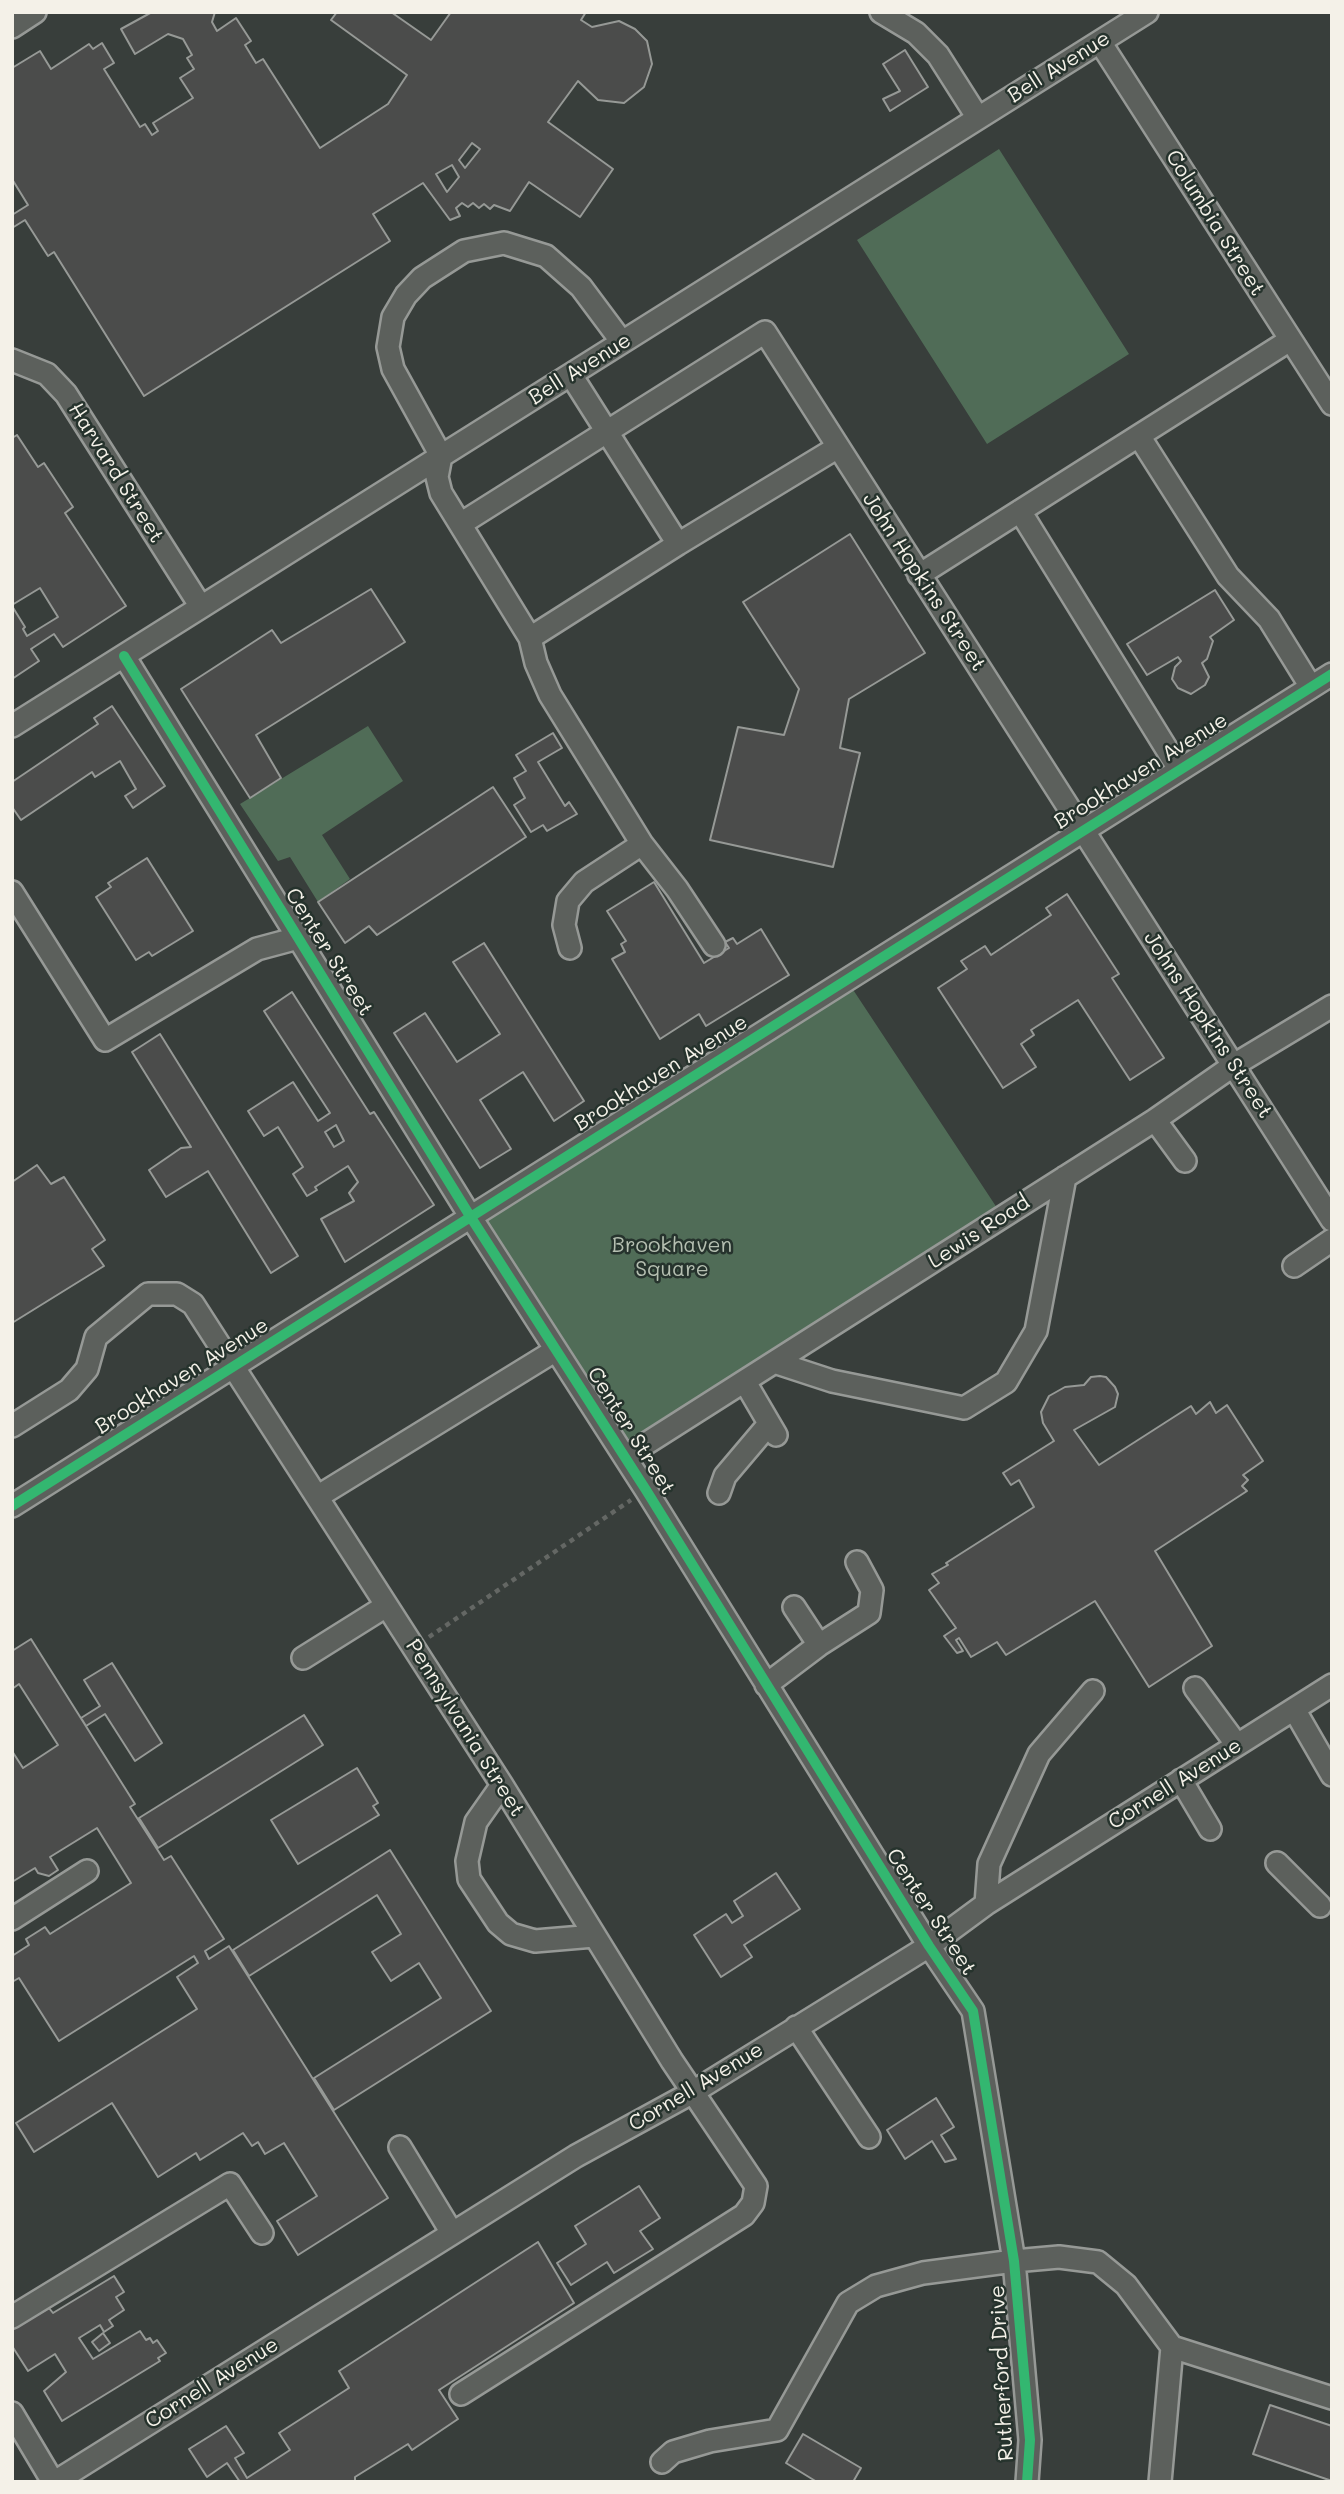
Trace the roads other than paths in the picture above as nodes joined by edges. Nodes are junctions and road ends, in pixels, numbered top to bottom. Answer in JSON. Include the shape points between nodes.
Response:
{"nodes":[{"id":1,"x":35,"y":12,"type":"edge"},
{"id":2,"x":881,"y":12,"type":"edge"},
{"id":3,"x":1147,"y":12,"type":"edge"},
{"id":4,"x":12,"y":27,"type":"edge"},
{"id":5,"x":1100,"y":42,"type":"junction"},
{"id":6,"x":978,"y":118,"type":"junction"},
{"id":7,"x":1290,"y":340,"type":"junction"},
{"id":8,"x":622,"y":342,"type":"junction"},
{"id":9,"x":12,"y":360,"type":"edge"},
{"id":10,"x":570,"y":375,"type":"junction"},
{"id":11,"x":1332,"y":404,"type":"edge"},
{"id":12,"x":606,"y":431,"type":"junction"},
{"id":13,"x":1139,"y":436,"type":"junction"},
{"id":14,"x":838,"y":447,"type":"junction"},
{"id":15,"x":441,"y":456,"type":"junction"},
{"id":16,"x":1020,"y":512,"type":"junction"},
{"id":17,"x":462,"y":523,"type":"junction"},
{"id":18,"x":678,"y":544,"type":"junction"},
{"id":19,"x":919,"y":575,"type":"junction"},
{"id":20,"x":201,"y":607,"type":"junction"},
{"id":21,"x":530,"y":638,"type":"junction"},
{"id":22,"x":124,"y":656,"type":"junction"},
{"id":23,"x":1332,"y":674,"type":"edge"},
{"id":24,"x":1311,"y":687,"type":"junction"},
{"id":25,"x":12,"y":726,"type":"edge"},
{"id":26,"x":1180,"y":769,"type":"junction"},
{"id":27,"x":1083,"y":830,"type":"junction"},
{"id":28,"x":642,"y":844,"type":"junction"},
{"id":29,"x":12,"y":892,"type":"edge"},
{"id":30,"x":298,"y":938,"type":"junction"},
{"id":31,"x":714,"y":946,"type":"dead end"},
{"id":32,"x":570,"y":948,"type":"dead end"},
{"id":33,"x":1332,"y":1006,"type":"edge"},
{"id":34,"x":1234,"y":1065,"type":"junction"},
{"id":35,"x":1155,"y":1120,"type":"junction"},
{"id":36,"x":1185,"y":1161,"type":"dead end"},
{"id":37,"x":1065,"y":1177,"type":"junction"},
{"id":38,"x":470,"y":1216,"type":"junction"},
{"id":39,"x":1332,"y":1220,"type":"edge"},
{"id":40,"x":1332,"y":1240,"type":"edge"},
{"id":41,"x":1294,"y":1266,"type":"dead end"},
{"id":42,"x":556,"y":1350,"type":"junction"},
{"id":43,"x":777,"y":1363,"type":"junction"},
{"id":44,"x":235,"y":1365,"type":"junction"},
{"id":45,"x":745,"y":1382,"type":"junction"},
{"id":46,"x":12,"y":1426,"type":"edge"},
{"id":47,"x":625,"y":1457,"type":"junction"},
{"id":48,"x":719,"y":1493,"type":"dead end"},
{"id":49,"x":317,"y":1497,"type":"junction"},
{"id":50,"x":12,"y":1506,"type":"edge"},
{"id":51,"x":857,"y":1562,"type":"dead end"},
{"id":52,"x":386,"y":1606,"type":"junction"},
{"id":53,"x":794,"y":1607,"type":"dead end"},
{"id":54,"x":819,"y":1645,"type":"junction"},
{"id":55,"x":303,"y":1658,"type":"dead end"},
{"id":56,"x":766,"y":1685,"type":"junction"},
{"id":57,"x":1332,"y":1685,"type":"edge"},
{"id":58,"x":1195,"y":1688,"type":"dead end"},
{"id":59,"x":1093,"y":1691,"type":"dead end"},
{"id":60,"x":1294,"y":1709,"type":"junction"},
{"id":61,"x":1237,"y":1745,"type":"junction"},
{"id":62,"x":1332,"y":1775,"type":"edge"},
{"id":63,"x":1181,"y":1780,"type":"junction"},
{"id":64,"x":502,"y":1785,"type":"junction"},
{"id":65,"x":1210,"y":1829,"type":"dead end"},
{"id":66,"x":1277,"y":1863,"type":"dead end"},
{"id":67,"x":87,"y":1871,"type":"dead end"},
{"id":68,"x":986,"y":1904,"type":"junction"},
{"id":69,"x":1320,"y":1906,"type":"dead end"},
{"id":70,"x":12,"y":1919,"type":"edge"},
{"id":71,"x":594,"y":1937,"type":"junction"},
{"id":72,"x":929,"y":1946,"type":"junction"},
{"id":73,"x":796,"y":2027,"type":"junction"},
{"id":74,"x":693,"y":2092,"type":"junction"},
{"id":75,"x":869,"y":2137,"type":"dead end"},
{"id":76,"x":400,"y":2147,"type":"dead end"},
{"id":77,"x":452,"y":2233,"type":"junction"},
{"id":78,"x":262,"y":2234,"type":"dead end"},
{"id":79,"x":1014,"y":2261,"type":"junction"},
{"id":80,"x":12,"y":2317,"type":"edge"},
{"id":81,"x":1172,"y":2347,"type":"junction"},
{"id":82,"x":461,"y":2394,"type":"dead end"},
{"id":83,"x":1332,"y":2398,"type":"edge"},
{"id":84,"x":12,"y":2413,"type":"edge"},
{"id":85,"x":662,"y":2462,"type":"dead end"},
{"id":86,"x":54,"y":2482,"type":"edge"},
{"id":87,"x":1027,"y":2482,"type":"edge"},
{"id":88,"x":1160,"y":2482,"type":"edge"}],
"edges":[{"from":1,"to":4,"type":"street"},
{"from":2,"to":6,"type":"street","via":[[916,33],[938,55]]},
{"from":3,"to":5,"type":"street","name":"Bell Avenue"},
{"from":5,"to":6,"type":"street","name":"Bell Avenue"},
{"from":5,"to":7,"type":"street","name":"Columbia Street"},
{"from":6,"to":8,"type":"street","name":"Bell Avenue"},
{"from":7,"to":11,"type":"street","name":"Columbia Street"},
{"from":7,"to":13,"type":"street"},
{"from":8,"to":10,"type":"street","name":"Bell Avenue"},
{"from":8,"to":15,"type":"street","via":[[581,287],[546,256],[505,243],[464,251],[422,278],[406,295],[393,317],[388,347],[393,369]]},
{"from":9,"to":20,"type":"street","name":"Harvard Street","via":[[47,374],[66,394]]},
{"from":10,"to":12,"type":"street"},
{"from":10,"to":15,"type":"street","name":"Bell Avenue"},
{"from":12,"to":14,"type":"street","name":"John Hopkins Street","via":[[765,332]]},
{"from":12,"to":17,"type":"street"},
{"from":12,"to":18,"type":"street"},
{"from":13,"to":16,"type":"street"},
{"from":13,"to":24,"type":"street","via":[[1228,576],[1269,619]]},
{"from":14,"to":18,"type":"street"},
{"from":14,"to":19,"type":"street","name":"John Hopkins Street"},
{"from":15,"to":17,"type":"street","via":[[437,477],[441,493]]},
{"from":15,"to":20,"type":"street","name":"Bell Avenue"},
{"from":16,"to":19,"type":"street"},
{"from":16,"to":26,"type":"street"},
{"from":17,"to":21,"type":"street"},
{"from":18,"to":21,"type":"street"},
{"from":19,"to":27,"type":"street","name":"John Hopkins Street"},
{"from":20,"to":22,"type":"street","name":"Bell Avenue"},
{"from":21,"to":28,"type":"street","via":[[550,695]]},
{"from":22,"to":25,"type":"street","name":"Bell Avenue"},
{"from":22,"to":30,"type":"street","name":"Center Street"},
{"from":23,"to":24,"type":"street","name":"Brookhaven Avenue"},
{"from":24,"to":26,"type":"street","name":"Brookhaven Avenue"},
{"from":26,"to":27,"type":"street","name":"Brookhaven Avenue"},
{"from":27,"to":34,"type":"street","name":"Johns Hopkins Street"},
{"from":27,"to":38,"type":"street","name":"Brookhaven Avenue"},
{"from":28,"to":31,"type":"street"},
{"from":28,"to":32,"type":"street","via":[[584,882],[568,901],[564,925]]},
{"from":29,"to":30,"type":"street","via":[[105,1040],[257,949]]},
{"from":30,"to":38,"type":"street","name":"Center Street"},
{"from":33,"to":34,"type":"street","name":"Lewis Road"},
{"from":34,"to":35,"type":"street","name":"Lewis Road"},
{"from":34,"to":39,"type":"street","name":"Johns Hopkins Street"},
{"from":35,"to":36,"type":"street"},
{"from":35,"to":37,"type":"street","name":"Lewis Road"},
{"from":37,"to":43,"type":"street","name":"Lewis Road"},
{"from":37,"to":43,"type":"street","via":[[1036,1331],[1006,1382],[964,1408],[832,1381]]},
{"from":38,"to":42,"type":"street","name":"Center Street"},
{"from":38,"to":44,"type":"street","name":"Brookhaven Avenue"},
{"from":40,"to":41,"type":"street"},
{"from":42,"to":47,"type":"street","name":"Center Street"},
{"from":42,"to":49,"type":"street"},
{"from":43,"to":45,"type":"street","name":"Lewis Road"},
{"from":44,"to":46,"type":"street","name":"Pennsylvania Street","via":[[193,1304],[177,1294],[148,1294],[96,1338],[87,1369],[69,1390]]},
{"from":44,"to":49,"type":"street","name":"Pennsylvania Street"},
{"from":44,"to":50,"type":"street","name":"Brookhaven Avenue"},
{"from":45,"to":47,"type":"street","name":"Lewis Road"},
{"from":45,"to":48,"type":"street","via":[[773,1430],[725,1476]]},
{"from":47,"to":56,"type":"street","name":"Center Street"},
{"from":49,"to":52,"type":"street","name":"Pennsylvania Street"},
{"from":51,"to":54,"type":"street","via":[[872,1590],[869,1613]]},
{"from":52,"to":55,"type":"street"},
{"from":52,"to":64,"type":"street","name":"Pennsylvania Street"},
{"from":53,"to":54,"type":"street"},
{"from":54,"to":56,"type":"street"},
{"from":56,"to":72,"type":"street","name":"Center Street"},
{"from":57,"to":60,"type":"street","name":"Cornell Avenue"},
{"from":58,"to":61,"type":"street"},
{"from":59,"to":68,"type":"street","via":[[1039,1754],[989,1864]]},
{"from":60,"to":61,"type":"street","name":"Cornell Avenue"},
{"from":60,"to":62,"type":"street"},
{"from":61,"to":63,"type":"street","name":"Cornell Avenue"},
{"from":63,"to":65,"type":"street"},
{"from":63,"to":68,"type":"street","name":"Cornell Avenue"},
{"from":64,"to":71,"type":"street","name":"Pennsylvania Street"},
{"from":64,"to":71,"type":"street","via":[[476,1822],[467,1861],[469,1880],[511,1934],[535,1941]]},
{"from":66,"to":69,"type":"street"},
{"from":67,"to":70,"type":"street"},
{"from":68,"to":72,"type":"street","name":"Cornell Avenue"},
{"from":71,"to":74,"type":"street","name":"Pennsylvania Street"},
{"from":72,"to":73,"type":"street","name":"Cornell Avenue"},
{"from":72,"to":79,"type":"street","name":"Center Street","via":[[973,2011]]},
{"from":73,"to":74,"type":"street","name":"Cornell Avenue"},
{"from":73,"to":75,"type":"street"},
{"from":74,"to":77,"type":"street","name":"Cornell Avenue","via":[[576,2156]]},
{"from":74,"to":82,"type":"street","name":"Pennsylvania Street","via":[[756,2186],[753,2203],[744,2215]]},
{"from":76,"to":77,"type":"street"},
{"from":77,"to":86,"type":"street","name":"Cornell Avenue"},
{"from":78,"to":80,"type":"street","via":[[230,2184]]},
{"from":79,"to":81,"type":"street","via":[[1059,2257],[1098,2262],[1126,2285]]},
{"from":79,"to":85,"type":"street","via":[[923,2273],[876,2286],[848,2303],[777,2430],[709,2441],[673,2452]]},
{"from":79,"to":87,"type":"street","name":"Rutherford Drive","via":[[1030,2440]]},
{"from":81,"to":83,"type":"street"},
{"from":81,"to":88,"type":"street"},
{"from":84,"to":86,"type":"street"}]}
